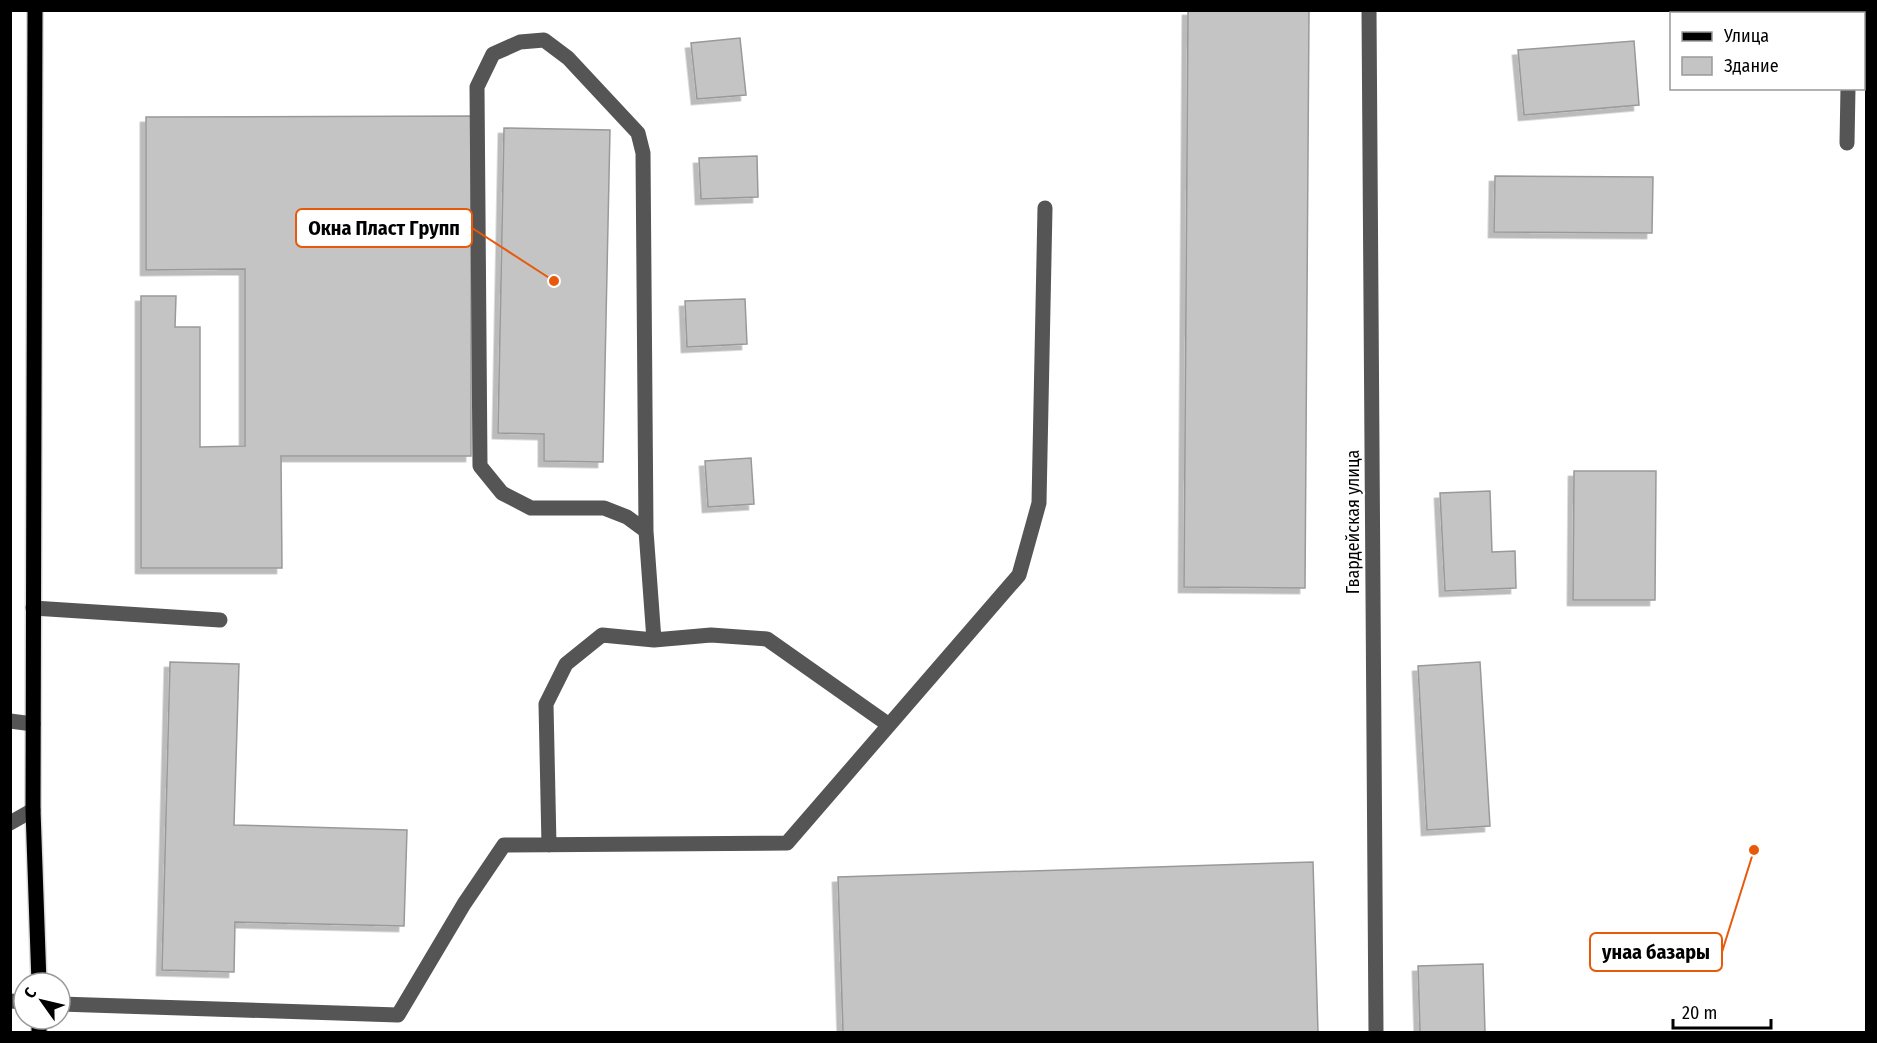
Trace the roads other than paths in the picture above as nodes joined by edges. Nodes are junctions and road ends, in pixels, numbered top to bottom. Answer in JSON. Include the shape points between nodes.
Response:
{"nodes":[{"id":1,"x":35,"y":10,"type":"edge"},
{"id":2,"x":1369,"y":10,"type":"edge"},
{"id":3,"x":1848,"y":90,"type":"edge"},
{"id":4,"x":1848,"y":143,"type":"dead end"},
{"id":5,"x":1045,"y":208,"type":"dead end"},
{"id":6,"x":646,"y":531,"type":"junction"},
{"id":7,"x":33,"y":608,"type":"junction"},
{"id":8,"x":220,"y":620,"type":"dead end"},
{"id":9,"x":654,"y":639,"type":"junction"},
{"id":10,"x":10,"y":721,"type":"edge"},
{"id":11,"x":33,"y":724,"type":"junction"},
{"id":12,"x":889,"y":725,"type":"junction"},
{"id":13,"x":33,"y":810,"type":"junction"},
{"id":14,"x":10,"y":823,"type":"edge"},
{"id":15,"x":549,"y":845,"type":"junction"},
{"id":16,"x":39,"y":971,"type":"edge"},
{"id":17,"x":72,"y":1004,"type":"edge"},
{"id":18,"x":1376,"y":1032,"type":"edge"}],
"edges":[{"from":1,"to":7,"type":"main road"},
{"from":2,"to":18,"type":"street","name":"Гвардейская улица"},
{"from":3,"to":4,"type":"street"},
{"from":5,"to":12,"type":"street","via":[[1039,503],[1019,575]]},
{"from":6,"to":6,"type":"street","via":[[627,517],[604,508],[531,508],[502,493],[480,466],[477,87],[493,54],[520,42],[544,40],[568,58],[638,133],[643,153]]},
{"from":6,"to":9,"type":"street"},
{"from":7,"to":8,"type":"street"},
{"from":7,"to":11,"type":"main road"},
{"from":9,"to":12,"type":"street","via":[[711,635],[767,639]]},
{"from":9,"to":15,"type":"street","via":[[602,635],[566,664],[546,704]]},
{"from":10,"to":11,"type":"street"},
{"from":11,"to":13,"type":"main road"},
{"from":12,"to":15,"type":"street","via":[[788,843]]},
{"from":13,"to":14,"type":"street"},
{"from":13,"to":16,"type":"main road"},
{"from":15,"to":17,"type":"street","via":[[504,845],[398,1015]]}]}
